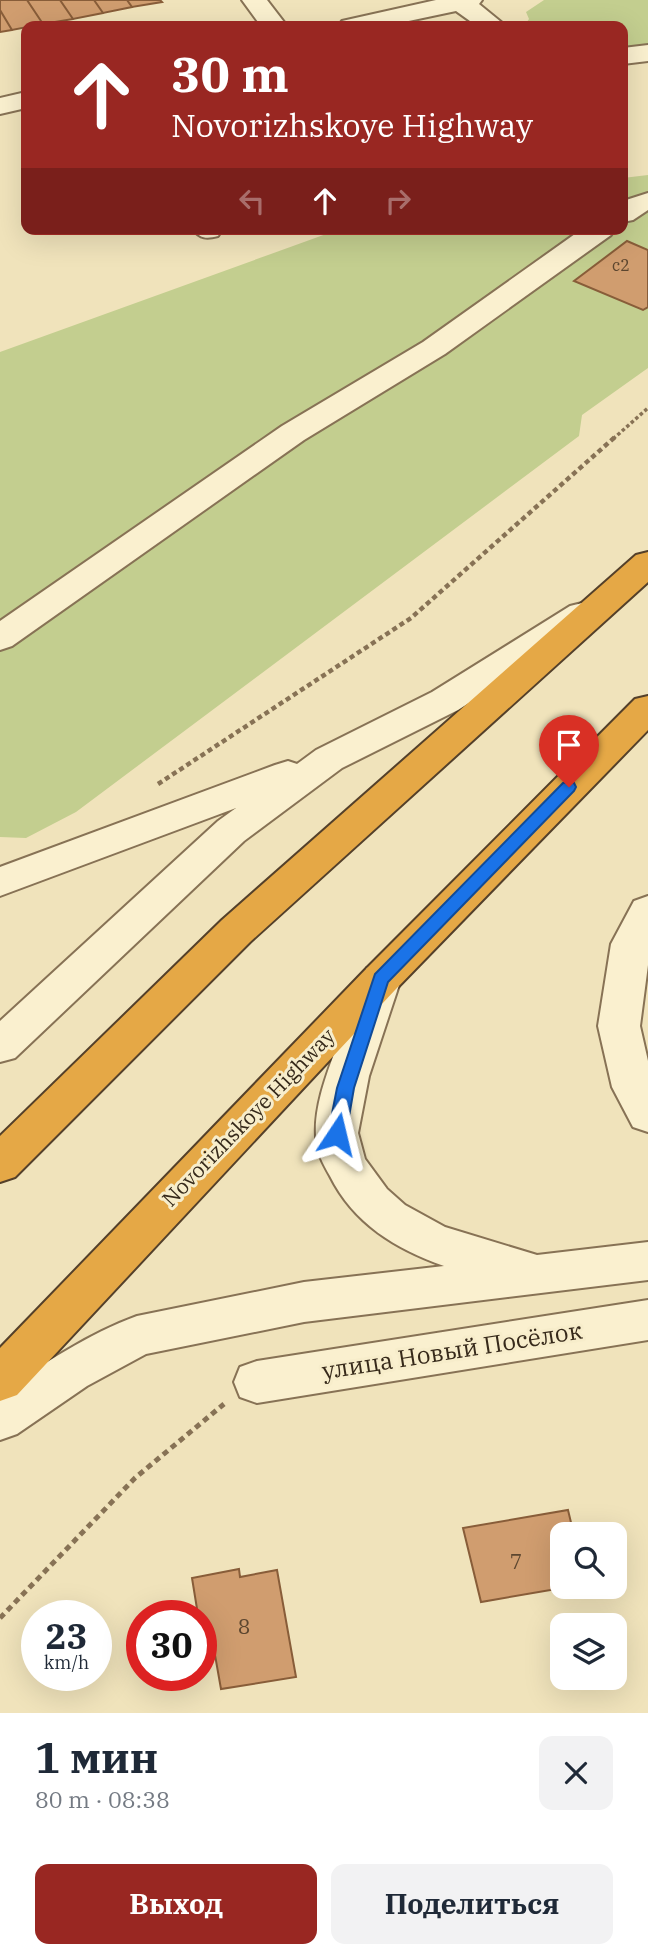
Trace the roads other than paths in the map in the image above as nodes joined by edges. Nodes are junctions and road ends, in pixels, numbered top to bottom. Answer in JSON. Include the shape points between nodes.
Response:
{"nodes":[{"id":1,"x":254,"y":0,"type":"edge"},
{"id":2,"x":465,"y":1,"type":"edge"},
{"id":3,"x":430,"y":4,"type":"edge"},
{"id":4,"x":270,"y":21,"type":"edge"},
{"id":5,"x":369,"y":21,"type":"edge"},
{"id":6,"x":487,"y":21,"type":"edge"},
{"id":7,"x":648,"y":53,"type":"edge"},
{"id":8,"x":628,"y":55,"type":"edge"},
{"id":9,"x":21,"y":101,"type":"edge"},
{"id":10,"x":0,"y":106,"type":"edge"},
{"id":11,"x":648,"y":201,"type":"edge"},
{"id":12,"x":628,"y":211,"type":"edge"},
{"id":13,"x":592,"y":235,"type":"edge"},
{"id":14,"x":648,"y":563,"type":"edge"},
{"id":15,"x":607,"y":597,"type":"junction"},
{"id":16,"x":0,"y":638,"type":"edge"},
{"id":17,"x":648,"y":708,"type":"edge"},
{"id":18,"x":329,"y":759,"type":"junction"},
{"id":19,"x":0,"y":863,"type":"edge"},
{"id":20,"x":38,"y":867,"type":"junction"},
{"id":21,"x":0,"y":882,"type":"edge"},
{"id":22,"x":648,"y":911,"type":"edge"},
{"id":23,"x":381,"y":979,"type":"junction"},
{"id":24,"x":0,"y":1045,"type":"edge"},
{"id":25,"x":648,"y":1115,"type":"edge"},
{"id":26,"x":0,"y":1164,"type":"edge"},
{"id":27,"x":648,"y":1261,"type":"edge"},
{"id":28,"x":540,"y":1274,"type":"junction"},
{"id":29,"x":648,"y":1320,"type":"edge"},
{"id":30,"x":0,"y":1380,"type":"edge"},
{"id":31,"x":257,"y":1382,"type":"road end"},
{"id":32,"x":0,"y":1419,"type":"edge"}],
"edges":[{"from":1,"to":4,"type":"street"},
{"from":2,"to":3,"type":"street"},
{"from":2,"to":6,"type":"street"},
{"from":3,"to":5,"type":"street"},
{"from":7,"to":8,"type":"street"},
{"from":9,"to":10,"type":"street"},
{"from":11,"to":12,"type":"street"},
{"from":13,"to":16,"type":"street","via":[[434,348],[293,433]]},
{"from":14,"to":15,"type":"highway"},
{"from":15,"to":18,"type":"street","via":[[445,701]]},
{"from":15,"to":26,"type":"highway","via":[[236,931]]},
{"from":17,"to":23,"type":"highway","name":"Novorizhskoye Highway"},
{"from":18,"to":20,"type":"street"},
{"from":18,"to":24,"type":"street","via":[[231,831]]},
{"from":19,"to":20,"type":"street"},
{"from":20,"to":21,"type":"street"},
{"from":22,"to":25,"type":"street","via":[[631,944],[619,1026],[633,1087]]},
{"from":23,"to":28,"type":"street","via":[[345,1088],[337,1134],[346,1167],[371,1204],[398,1226],[453,1250]]},
{"from":23,"to":30,"type":"highway","name":"Novorizhskoye Highway"},
{"from":27,"to":28,"type":"street"},
{"from":28,"to":32,"type":"street","via":[[304,1302],[137,1336],[71,1371]]},
{"from":29,"to":31,"type":"street","name":"улица Новый Посёлок"}]}
